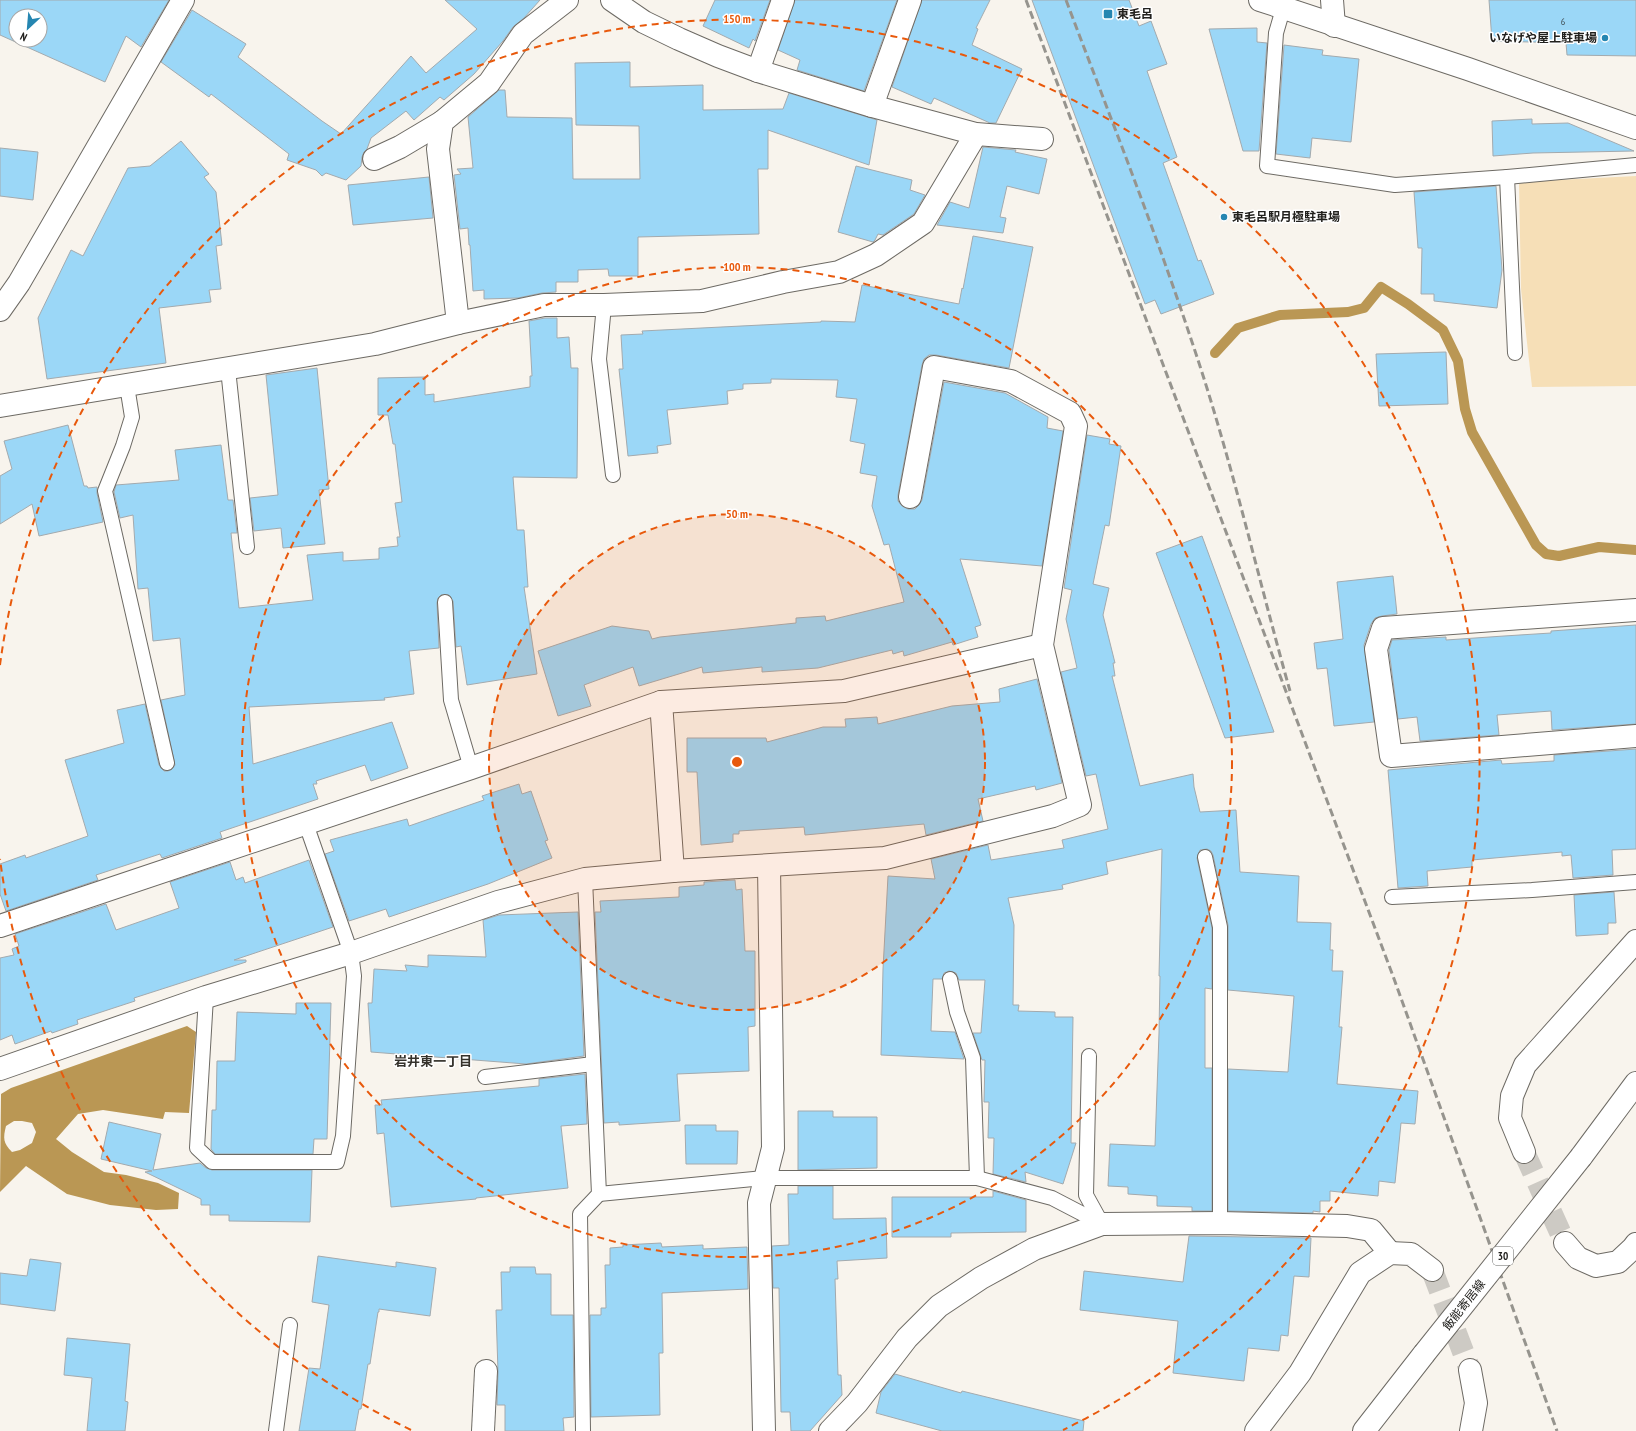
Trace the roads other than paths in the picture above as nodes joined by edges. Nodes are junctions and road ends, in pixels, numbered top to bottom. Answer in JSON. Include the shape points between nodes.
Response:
{"nodes":[{"id":1,"x":183,"y":0,"type":"edge"},
{"id":2,"x":567,"y":0,"type":"edge"},
{"id":3,"x":612,"y":0,"type":"edge"},
{"id":4,"x":783,"y":0,"type":"edge"},
{"id":5,"x":910,"y":0,"type":"edge"},
{"id":6,"x":1260,"y":0,"type":"edge"},
{"id":7,"x":1332,"y":0,"type":"edge"},
{"id":8,"x":1283,"y":9,"type":"junction"},
{"id":9,"x":1334,"y":26,"type":"junction"},
{"id":10,"x":758,"y":71,"type":"junction"},
{"id":11,"x":872,"y":106,"type":"junction"},
{"id":12,"x":442,"y":122,"type":"junction"},
{"id":13,"x":1636,"y":128,"type":"edge"},
{"id":14,"x":976,"y":134,"type":"junction"},
{"id":15,"x":1042,"y":139,"type":"dead end"},
{"id":16,"x":374,"y":159,"type":"dead end"},
{"id":17,"x":1636,"y":165,"type":"edge"},
{"id":18,"x":1507,"y":177,"type":"junction"},
{"id":19,"x":604,"y":305,"type":"junction"},
{"id":20,"x":0,"y":310,"type":"edge"},
{"id":21,"x":458,"y":322,"type":"junction"},
{"id":22,"x":1515,"y":353,"type":"dead end"},
{"id":23,"x":228,"y":370,"type":"junction"},
{"id":24,"x":127,"y":386,"type":"junction"},
{"id":25,"x":0,"y":406,"type":"edge"},
{"id":26,"x":613,"y":474,"type":"dead end"},
{"id":27,"x":910,"y":497,"type":"dead end"},
{"id":28,"x":247,"y":548,"type":"dead end"},
{"id":29,"x":446,"y":602,"type":"dead end"},
{"id":30,"x":1636,"y":610,"type":"edge"},
{"id":31,"x":1042,"y":645,"type":"junction"},
{"id":32,"x":661,"y":702,"type":"junction"},
{"id":33,"x":1636,"y":736,"type":"edge"},
{"id":34,"x":167,"y":763,"type":"dead end"},
{"id":35,"x":471,"y":768,"type":"junction"},
{"id":36,"x":306,"y":824,"type":"junction"},
{"id":37,"x":1205,"y":857,"type":"dead end"},
{"id":38,"x":769,"y":866,"type":"junction"},
{"id":39,"x":673,"y":871,"type":"junction"},
{"id":40,"x":585,"y":879,"type":"junction"},
{"id":41,"x":1636,"y":882,"type":"edge"},
{"id":42,"x":1392,"y":897,"type":"dead end"},
{"id":43,"x":0,"y":926,"type":"edge"},
{"id":44,"x":1636,"y":941,"type":"edge"},
{"id":45,"x":351,"y":952,"type":"junction"},
{"id":46,"x":950,"y":979,"type":"dead end"},
{"id":47,"x":206,"y":997,"type":"junction"},
{"id":48,"x":1089,"y":1056,"type":"dead end"},
{"id":49,"x":593,"y":1064,"type":"junction"},
{"id":50,"x":0,"y":1069,"type":"edge"},
{"id":51,"x":485,"y":1077,"type":"dead end"},
{"id":52,"x":1636,"y":1083,"type":"edge"},
{"id":53,"x":1524,"y":1152,"type":"tunnel mouth"},
{"id":54,"x":764,"y":1178,"type":"junction"},
{"id":55,"x":977,"y":1178,"type":"junction"},
{"id":56,"x":599,"y":1194,"type":"junction"},
{"id":57,"x":1220,"y":1223,"type":"junction"},
{"id":58,"x":1102,"y":1224,"type":"junction"},
{"id":59,"x":1565,"y":1243,"type":"tunnel mouth"},
{"id":60,"x":1636,"y":1244,"type":"edge"},
{"id":61,"x":1390,"y":1253,"type":"junction"},
{"id":62,"x":1432,"y":1270,"type":"tunnel mouth"},
{"id":63,"x":290,"y":1324,"type":"dead end"},
{"id":64,"x":486,"y":1370,"type":"dead end"},
{"id":65,"x":1470,"y":1370,"type":"tunnel mouth"},
{"id":66,"x":276,"y":1431,"type":"edge"},
{"id":67,"x":483,"y":1431,"type":"edge"},
{"id":68,"x":583,"y":1431,"type":"edge"},
{"id":69,"x":764,"y":1431,"type":"edge"},
{"id":70,"x":830,"y":1431,"type":"edge"},
{"id":71,"x":1256,"y":1431,"type":"edge"},
{"id":72,"x":1364,"y":1431,"type":"edge"},
{"id":73,"x":1471,"y":1431,"type":"edge"}],
"edges":[{"from":1,"to":20,"type":"street","via":[[19,283]]},
{"from":2,"to":12,"type":"street","via":[[523,34],[489,82]]},
{"from":3,"to":10,"type":"street","via":[[644,22],[718,56]]},
{"from":4,"to":10,"type":"street"},
{"from":5,"to":11,"type":"street"},
{"from":6,"to":8,"type":"street"},
{"from":7,"to":9,"type":"street"},
{"from":8,"to":9,"type":"street"},
{"from":8,"to":18,"type":"lane","via":[[1276,33],[1267,166],[1395,185]]},
{"from":9,"to":13,"type":"street","via":[[1468,69]]},
{"from":10,"to":11,"type":"street"},
{"from":11,"to":14,"type":"street"},
{"from":12,"to":16,"type":"street"},
{"from":12,"to":21,"type":"street","via":[[438,149]]},
{"from":14,"to":15,"type":"street"},
{"from":14,"to":19,"type":"street","via":[[924,223],[876,255],[839,272],[702,300]]},
{"from":17,"to":18,"type":"lane"},
{"from":18,"to":22,"type":"lane"},
{"from":19,"to":21,"type":"street","via":[[544,305]]},
{"from":19,"to":26,"type":"lane","via":[[599,359]]},
{"from":21,"to":23,"type":"street","via":[[375,344]]},
{"from":23,"to":24,"type":"street"},
{"from":23,"to":28,"type":"lane"},
{"from":24,"to":25,"type":"street"},
{"from":24,"to":34,"type":"lane","via":[[132,417],[105,491]]},
{"from":27,"to":31,"type":"street","via":[[934,367],[1011,381],[1070,413],[1076,426]]},
{"from":29,"to":35,"type":"lane","via":[[451,700]]},
{"from":30,"to":33,"type":"street","via":[[1383,628],[1376,649],[1391,756]]},
{"from":31,"to":32,"type":"street","via":[[844,691]]},
{"from":31,"to":38,"type":"street","via":[[1080,804],[1053,816],[885,858]]},
{"from":32,"to":35,"type":"street"},
{"from":32,"to":39,"type":"street"},
{"from":35,"to":36,"type":"street"},
{"from":36,"to":43,"type":"street"},
{"from":36,"to":45,"type":"lane"},
{"from":37,"to":57,"type":"lane","via":[[1220,927]]},
{"from":38,"to":39,"type":"street"},
{"from":38,"to":54,"type":"street","via":[[773,1148]]},
{"from":39,"to":40,"type":"street"},
{"from":40,"to":45,"type":"street","via":[[498,902]]},
{"from":40,"to":49,"type":"lane"},
{"from":41,"to":42,"type":"lane"},
{"from":44,"to":53,"type":"street","via":[[1525,1065],[1512,1096],[1510,1118]]},
{"from":45,"to":47,"type":"street"},
{"from":45,"to":47,"type":"lane","via":[[354,976],[338,1162],[212,1162],[197,1148]]},
{"from":46,"to":55,"type":"lane","via":[[957,1012],[973,1058]]},
{"from":47,"to":50,"type":"street"},
{"from":48,"to":58,"type":"lane","via":[[1086,1195]]},
{"from":49,"to":51,"type":"lane"},
{"from":49,"to":56,"type":"lane"},
{"from":52,"to":72,"type":"street","name":"飯能寄居線","number":"30","bridge":true,"via":[[1581,1157]]},
{"from":54,"to":55,"type":"lane"},
{"from":54,"to":56,"type":"lane"},
{"from":54,"to":69,"type":"street","via":[[759,1204]]},
{"from":55,"to":58,"type":"lane","via":[[1052,1198]]},
{"from":56,"to":68,"type":"lane","via":[[580,1214]]},
{"from":57,"to":58,"type":"street"},
{"from":57,"to":61,"type":"street","via":[[1347,1226],[1371,1230]]},
{"from":58,"to":70,"type":"street","via":[[1034,1249],[981,1278],[939,1306],[907,1338],[857,1403]]},
{"from":59,"to":60,"type":"street","via":[[1578,1258],[1596,1266],[1618,1262]]},
{"from":61,"to":62,"type":"street","via":[[1411,1254]]},
{"from":61,"to":71,"type":"street","via":[[1360,1273],[1300,1373]]},
{"from":63,"to":66,"type":"lane"},
{"from":64,"to":67,"type":"street"},
{"from":65,"to":73,"type":"street","via":[[1476,1403]]}]}
